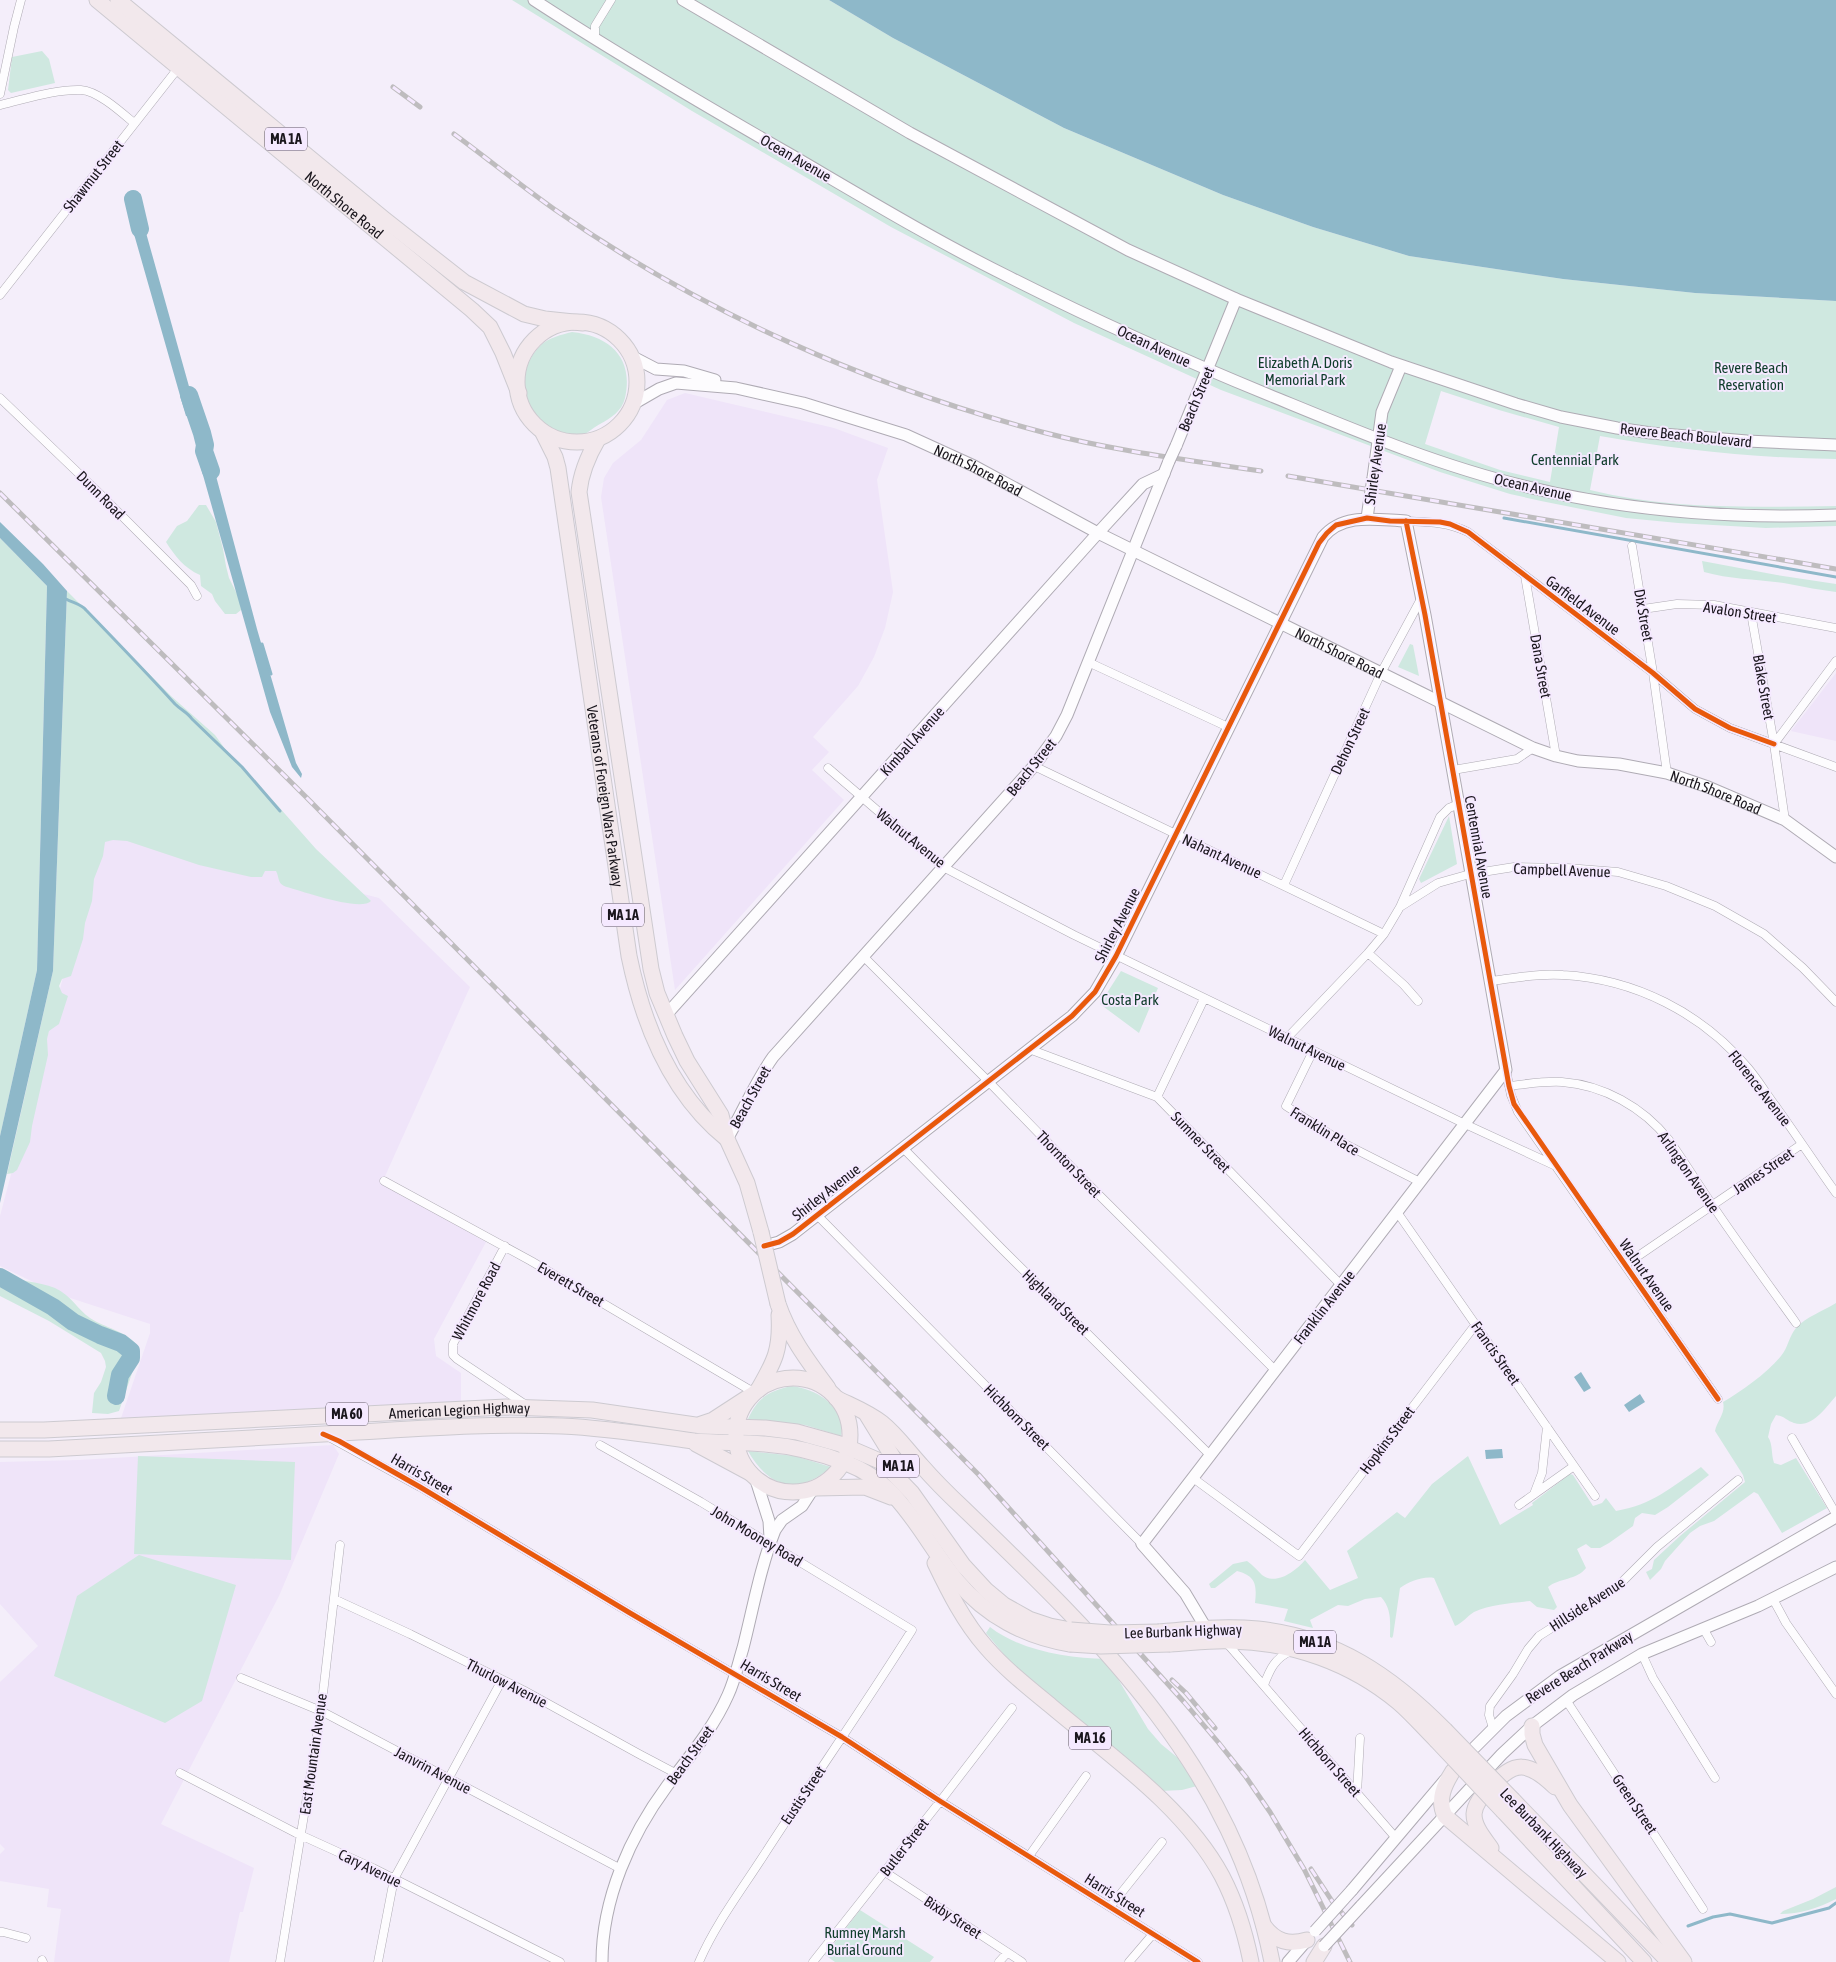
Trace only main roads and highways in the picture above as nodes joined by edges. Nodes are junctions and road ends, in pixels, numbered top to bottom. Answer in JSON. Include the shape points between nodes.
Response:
{"nodes":[{"id":1,"x":97,"y":0,"type":"edge"},
{"id":2,"x":118,"y":0,"type":"edge"},
{"id":3,"x":534,"y":0,"type":"edge"},
{"id":4,"x":684,"y":0,"type":"edge"},
{"id":5,"x":183,"y":62,"type":"junction"},
{"id":6,"x":1236,"y":299,"type":"junction"},
{"id":7,"x":583,"y":323,"type":"junction"},
{"id":8,"x":631,"y":356,"type":"junction"},
{"id":9,"x":1402,"y":366,"type":"junction"},
{"id":10,"x":1208,"y":370,"type":"junction"},
{"id":11,"x":736,"y":388,"type":"junction"},
{"id":12,"x":519,"y":393,"type":"junction"},
{"id":13,"x":633,"y":404,"type":"junction"},
{"id":14,"x":542,"y":431,"type":"junction"},
{"id":15,"x":1379,"y":438,"type":"junction"},
{"id":16,"x":598,"y":439,"type":"junction"},
{"id":17,"x":1836,"y":445,"type":"edge"},
{"id":18,"x":1164,"y":474,"type":"junction"},
{"id":19,"x":1836,"y":515,"type":"edge"},
{"id":20,"x":1367,"y":518,"type":"junction"},
{"id":21,"x":1406,"y":521,"type":"joint"},
{"id":22,"x":1098,"y":533,"type":"junction"},
{"id":23,"x":1134,"y":551,"type":"junction"},
{"id":24,"x":1280,"y":623,"type":"junction"},
{"id":25,"x":1439,"y":702,"type":"junction"},
{"id":26,"x":1836,"y":857,"type":"edge"},
{"id":27,"x":666,"y":1015,"type":"junction"},
{"id":28,"x":1506,"y":1070,"type":"joint"},
{"id":29,"x":727,"y":1139,"type":"junction"},
{"id":30,"x":766,"y":1241,"type":"junction"},
{"id":31,"x":778,"y":1304,"type":"junction"},
{"id":32,"x":756,"y":1393,"type":"junction"},
{"id":33,"x":835,"y":1397,"type":"junction"},
{"id":34,"x":866,"y":1413,"type":"junction"},
{"id":35,"x":693,"y":1424,"type":"junction"},
{"id":36,"x":737,"y":1427,"type":"junction"},
{"id":37,"x":0,"y":1430,"type":"edge"},
{"id":38,"x":797,"y":1432,"type":"joint"},
{"id":39,"x":680,"y":1438,"type":"junction"},
{"id":40,"x":737,"y":1443,"type":"junction"},
{"id":41,"x":793,"y":1447,"type":"joint"},
{"id":42,"x":849,"y":1447,"type":"junction"},
{"id":43,"x":0,"y":1449,"type":"edge"},
{"id":44,"x":843,"y":1462,"type":"junction"},
{"id":45,"x":754,"y":1476,"type":"junction"},
{"id":46,"x":814,"y":1488,"type":"junction"},
{"id":47,"x":902,"y":1505,"type":"junction"},
{"id":48,"x":1836,"y":1516,"type":"edge"},
{"id":49,"x":923,"y":1520,"type":"junction"},
{"id":50,"x":770,"y":1544,"type":"junction"},
{"id":51,"x":1142,"y":1544,"type":"joint"},
{"id":52,"x":1836,"y":1567,"type":"edge"},
{"id":53,"x":1206,"y":1628,"type":"junction"},
{"id":54,"x":1071,"y":1637,"type":"junction"},
{"id":55,"x":1532,"y":1726,"type":"junction"},
{"id":56,"x":1440,"y":1735,"type":"junction"},
{"id":57,"x":1453,"y":1771,"type":"junction"},
{"id":58,"x":1508,"y":1805,"type":"junction"},
{"id":59,"x":1570,"y":1805,"type":"junction"},
{"id":60,"x":1445,"y":1816,"type":"junction"},
{"id":61,"x":1501,"y":1862,"type":"junction"},
{"id":62,"x":1264,"y":1925,"type":"junction"},
{"id":63,"x":1311,"y":1935,"type":"junction"},
{"id":64,"x":1324,"y":1946,"type":"junction"},
{"id":65,"x":1251,"y":1961,"type":"edge"},
{"id":66,"x":602,"y":1962,"type":"edge"},
{"id":67,"x":1272,"y":1962,"type":"edge"},
{"id":68,"x":1288,"y":1962,"type":"edge"},
{"id":69,"x":1309,"y":1962,"type":"edge"},
{"id":70,"x":1314,"y":1962,"type":"edge"},
{"id":71,"x":1618,"y":1962,"type":"edge"},
{"id":72,"x":1644,"y":1962,"type":"edge"},
{"id":73,"x":1669,"y":1962,"type":"edge"},
{"id":74,"x":1684,"y":1962,"type":"edge"}],
"edges":[{"from":1,"to":5,"type":"highway","name":"North Shore Road","number":"MA 1A"},
{"from":2,"to":5,"type":"highway","name":"North Shore Road","number":"MA 1A"},
{"from":3,"to":10,"type":"main road","name":"Ocean Avenue","via":[[785,152],[1001,273]]},
{"from":4,"to":6,"type":"main road","name":"Revere Beach Boulevard","via":[[910,133],[1038,203],[1128,250]]},
{"from":5,"to":7,"type":"highway","name":"North Shore Road","number":"MA 1A","via":[[464,282],[524,314]]},
{"from":5,"to":12,"type":"highway","name":"North Shore Road","number":"MA 1A","via":[[490,327]]},
{"from":6,"to":9,"type":"main road","name":"Revere Beach Boulevard"},
{"from":6,"to":10,"type":"main road","name":"Beach Street"},
{"from":7,"to":8,"type":"highway","number":"MA 1A","via":[[611,332]]},
{"from":7,"to":12,"type":"highway","via":[[567,323],[552,328],[528,348],[521,362]]},
{"from":8,"to":11,"type":"main road","name":"North Shore Road","via":[[656,369],[684,371]]},
{"from":8,"to":13,"type":"highway","number":"MA 1A","via":[[637,388]]},
{"from":9,"to":15,"type":"main road","name":"Shirley Avenue","via":[[1382,412]]},
{"from":9,"to":17,"type":"main road","name":"Revere Beach Boulevard","via":[[1538,411],[1584,422],[1651,433],[1747,442]]},
{"from":10,"to":15,"type":"main road","name":"Ocean Avenue"},
{"from":10,"to":18,"type":"main road","name":"Beach Street","bridge":true},
{"from":11,"to":13,"type":"main road","name":"North Shore Road","via":[[676,383]]},
{"from":11,"to":22,"type":"main road","name":"North Shore Road","via":[[812,406],[906,435],[974,466]]},
{"from":12,"to":14,"type":"highway","number":"MA 1A","via":[[527,414]]},
{"from":13,"to":16,"type":"highway","number":"MA 1A","via":[[613,431]]},
{"from":14,"to":16,"type":"highway","via":[[570,442]]},
{"from":14,"to":29,"type":"highway","name":"Veterans of Foreign Wars Parkway","number":"MA 1A","via":[[558,468],[629,956],[638,995],[655,1041],[676,1079],[704,1118]]},
{"from":15,"to":19,"type":"main road","name":"Ocean Avenue","via":[[1475,473],[1596,501],[1679,511]]},
{"from":15,"to":20,"type":"main road","name":"Shirley Avenue","bridge":true},
{"from":16,"to":27,"type":"highway","name":"Veterans of Foreign Wars Parkway","number":"MA 1A","via":[[588,457],[579,492],[644,932],[656,988]]},
{"from":18,"to":22,"type":"main road","name":"Kimball Avenue","via":[[1143,484]]},
{"from":18,"to":23,"type":"main road","name":"Beach Street"},
{"from":20,"to":21,"type":"main road","name":"Garfield Avenue"},
{"from":20,"to":24,"type":"main road","name":"Shirley Avenue","via":[[1336,525],[1323,538]]},
{"from":21,"to":25,"type":"main road","name":"Centennial Avenue"},
{"from":22,"to":23,"type":"main road","name":"North Shore Road"},
{"from":22,"to":27,"type":"main road","name":"Kimball Avenue"},
{"from":23,"to":24,"type":"main road","name":"North Shore Road"},
{"from":23,"to":29,"type":"main road","name":"Beach Street","via":[[1060,730],[1034,766],[773,1057]]},
{"from":24,"to":25,"type":"main road","name":"North Shore Road"},
{"from":24,"to":30,"type":"main road","name":"Shirley Avenue","via":[[1116,956],[1085,1004],[787,1238]]},
{"from":25,"to":26,"type":"main road","name":"North Shore Road","via":[[1556,756],[1667,773],[1708,787],[1785,820]]},
{"from":25,"to":28,"type":"main road","name":"Centennial Avenue"},
{"from":27,"to":29,"type":"highway","name":"Veterans of Foreign Wars Parkway","number":"MA 1A","via":[[687,1061],[718,1108]]},
{"from":28,"to":51,"type":"main road","name":"Franklin Avenue"},
{"from":29,"to":30,"type":"highway","name":"Veterans of Foreign Wars Parkway","number":"MA 1A","via":[[747,1183]]},
{"from":30,"to":31,"type":"highway","name":"Veterans of Foreign Wars Parkway","number":"MA 1A","bridge":true},
{"from":31,"to":32,"type":"highway","name":"Veterans of Foreign Wars Parkway","number":"MA 1A","via":[[777,1353],[773,1366]]},
{"from":31,"to":33,"type":"highway","name":"Veterans of Foreign Wars Parkway","number":"MA 1A","via":[[801,1353]]},
{"from":32,"to":33,"type":"highway","via":[[778,1381],[796,1379],[814,1382]]},
{"from":32,"to":35,"type":"highway","via":[[713,1420]]},
{"from":32,"to":36,"type":"highway","number":"MA 1A","via":[[743,1409]]},
{"from":33,"to":34,"type":"highway","number":"MA 1A"},
{"from":33,"to":42,"type":"highway","name":"Veterans of Foreign Wars Parkway","via":[[848,1421]]},
{"from":34,"to":49,"type":"highway","number":"MA 1A"},
{"from":34,"to":62,"type":"highway","via":[[891,1431],[938,1484],[1054,1597],[1151,1705],[1186,1753],[1224,1821]]},
{"from":35,"to":36,"type":"highway","name":"American Legion Highway","number":"MA 60"},
{"from":35,"to":37,"type":"highway","name":"American Legion Highway","number":"MA 60","via":[[608,1412],[529,1407]]},
{"from":36,"to":38,"type":"highway","name":"American Legion Highway","number":"MA 60"},
{"from":36,"to":40,"type":"highway","number":"MA 1A"},
{"from":38,"to":42,"type":"highway","name":"Lee Burbank Highway","number":"MA 60"},
{"from":39,"to":40,"type":"highway","name":"American Legion Highway","number":"MA 60"},
{"from":39,"to":43,"type":"highway","name":"American Legion Highway","number":"MA 60","via":[[612,1430],[519,1425]]},
{"from":39,"to":45,"type":"highway","via":[[706,1448]]},
{"from":40,"to":41,"type":"highway","name":"American Legion Highway","number":"MA 60"},
{"from":40,"to":45,"type":"highway","number":"MA 1A","via":[[742,1460]]},
{"from":41,"to":44,"type":"highway","name":"Lee Burbank Highway","number":"MA 60"},
{"from":42,"to":44,"type":"highway"},
{"from":42,"to":49,"type":"highway","name":"Lee Burbank Highway","number":"MA 60","via":[[872,1456],[886,1466],[908,1488]]},
{"from":44,"to":46,"type":"highway","via":[[831,1477]]},
{"from":44,"to":47,"type":"highway","name":"Lee Burbank Highway","number":"MA 60","via":[[877,1478]]},
{"from":45,"to":46,"type":"highway","number":"MA 1A","via":[[769,1487],[782,1491]]},
{"from":45,"to":50,"type":"main road","name":"Beach Street","via":[[769,1521]]},
{"from":46,"to":47,"type":"highway","number":"MA 1A","via":[[869,1488],[889,1495]]},
{"from":46,"to":50,"type":"main road","name":"Beach Street","via":[[802,1506],[778,1523]]},
{"from":47,"to":49,"type":"highway","name":"Lee Burbank Highway","number":"MA 1A"},
{"from":48,"to":57,"type":"main road","name":"Revere Beach Parkway","via":[[1560,1676],[1493,1728]]},
{"from":49,"to":54,"type":"highway","name":"Lee Burbank Highway","number":"MA 1A","via":[[957,1581],[982,1606],[1024,1632],[1052,1641]]},
{"from":49,"to":65,"type":"highway","number":"MA 16","via":[[954,1601],[987,1648],[1165,1803],[1199,1840],[1229,1891]]},
{"from":50,"to":66,"type":"main road","name":"Beach Street","via":[[729,1694],[716,1719],[644,1819],[613,1894]]},
{"from":51,"to":53,"type":"main road","name":"Hichborn Street","via":[[1185,1593]]},
{"from":52,"to":55,"type":"main road","name":"Revere Beach Parkway","via":[[1774,1599],[1642,1654],[1566,1700]]},
{"from":53,"to":54,"type":"highway","name":"Lee Burbank Highway","number":"MA 1A","bridge":true},
{"from":53,"to":56,"type":"highway","name":"Lee Burbank Highway","number":"MA 1A","via":[[1266,1630],[1333,1648],[1364,1663],[1409,1695]]},
{"from":54,"to":56,"type":"highway","name":"Lee Burbank Highway","number":"MA 1A","bridge":true,"via":[[1108,1646],[1225,1641],[1263,1643],[1298,1650],[1341,1666],[1378,1688]]},
{"from":55,"to":59,"type":"highway","via":[[1535,1745]]},
{"from":55,"to":60,"type":"main road","name":"Revere Beach Parkway"},
{"from":56,"to":58,"type":"highway","name":"Lee Burbank Highway","number":"MA 1A","bridge":true},
{"from":57,"to":60,"type":"highway","via":[[1442,1794]]},
{"from":57,"to":63,"type":"main road","name":"Revere Beach Parkway","bridge":true},
{"from":58,"to":72,"type":"highway","name":"Lee Burbank Highway","number":"MA 1A"},
{"from":58,"to":73,"type":"highway","name":"Lee Burbank Highway","number":"MA 1A"},
{"from":59,"to":61,"type":"highway","via":[[1552,1784],[1532,1770],[1520,1767],[1504,1773],[1479,1800],[1474,1814],[1481,1834]]},
{"from":59,"to":74,"type":"highway"},
{"from":60,"to":61,"type":"highway"},
{"from":60,"to":64,"type":"main road","name":"Revere Beach Parkway","bridge":true},
{"from":61,"to":71,"type":"highway"},
{"from":62,"to":63,"type":"highway","via":[[1284,1942],[1297,1943]]},
{"from":62,"to":67,"type":"highway"},
{"from":63,"to":68,"type":"main road","name":"Revere Beach Parkway"},
{"from":64,"to":69,"type":"main road","name":"Revere Beach Parkway"},
{"from":64,"to":70,"type":"highway"}]}
